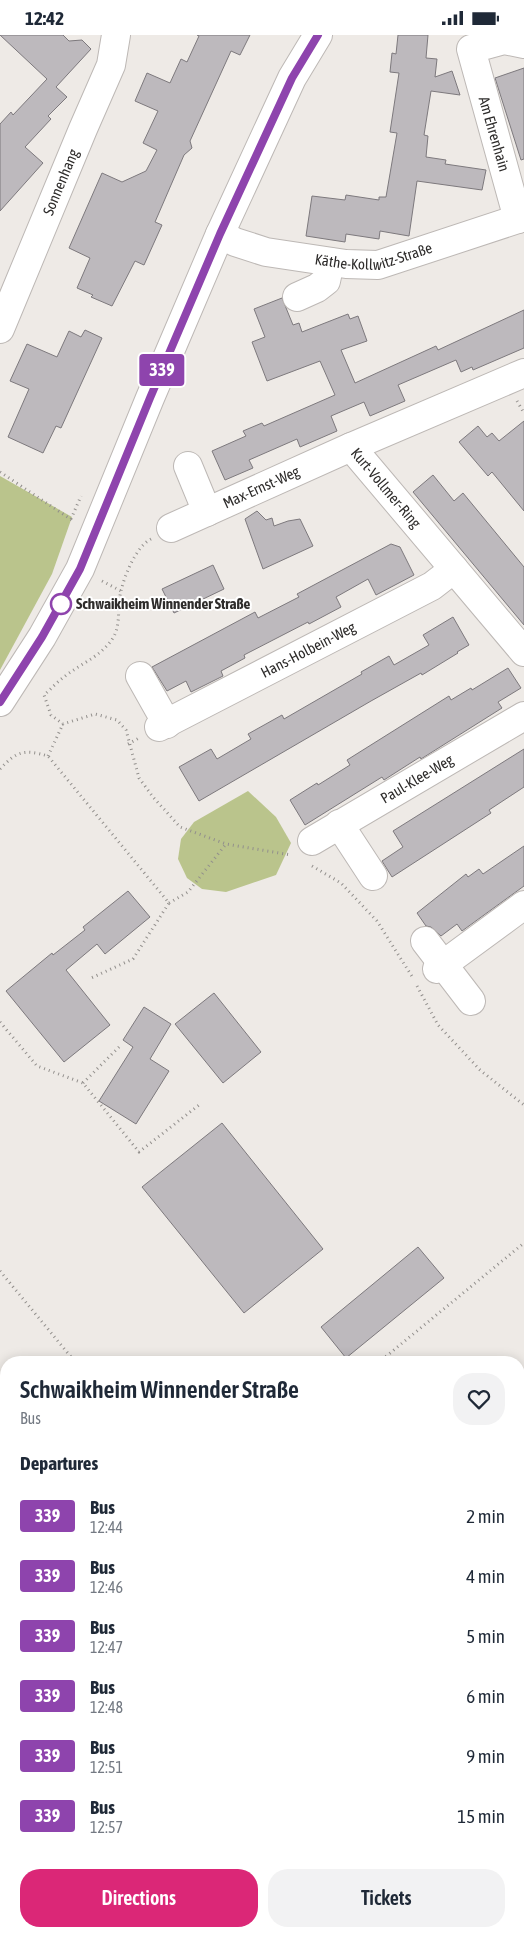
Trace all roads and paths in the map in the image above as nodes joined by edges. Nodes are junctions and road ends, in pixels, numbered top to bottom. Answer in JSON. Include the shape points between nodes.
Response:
{"nodes":[{"id":1,"x":116,"y":35,"type":"edge"},
{"id":2,"x":318,"y":35,"type":"edge"},
{"id":3,"x":524,"y":44,"type":"edge"},
{"id":4,"x":521,"y":218,"type":"edge"},
{"id":5,"x":220,"y":234,"type":"junction"},
{"id":6,"x":330,"y":262,"type":"junction"},
{"id":7,"x":297,"y":297,"type":"dead end"},
{"id":8,"x":0,"y":329,"type":"edge"},
{"id":9,"x":524,"y":373,"type":"edge"},
{"id":10,"x":351,"y":447,"type":"junction"},
{"id":11,"x":188,"y":466,"type":"dead end"},
{"id":12,"x":0,"y":472,"type":"edge"},
{"id":13,"x":207,"y":512,"type":"junction"},
{"id":14,"x":71,"y":519,"type":"dead end"},
{"id":15,"x":171,"y":529,"type":"joint"},
{"id":16,"x":454,"y":569,"type":"junction"},
{"id":17,"x":524,"y":652,"type":"edge"},
{"id":18,"x":140,"y":676,"type":"dead end"},
{"id":19,"x":0,"y":702,"type":"edge"},
{"id":20,"x":524,"y":716,"type":"edge"},
{"id":21,"x":63,"y":724,"type":"junction"},
{"id":22,"x":48,"y":756,"type":"junction"},
{"id":23,"x":0,"y":769,"type":"edge"},
{"id":24,"x":339,"y":824,"type":"junction"},
{"id":25,"x":226,"y":843,"type":"junction"},
{"id":26,"x":306,"y":854,"type":"junction"},
{"id":27,"x":373,"y":876,"type":"dead end"},
{"id":28,"x":169,"y":903,"type":"junction"},
{"id":29,"x":524,"y":905,"type":"edge"},
{"id":30,"x":425,"y":941,"type":"dead end"},
{"id":31,"x":440,"y":967,"type":"junction"},
{"id":32,"x":89,"y":979,"type":"dead end"},
{"id":33,"x":471,"y":1001,"type":"dead end"},
{"id":34,"x":0,"y":1022,"type":"edge"},
{"id":35,"x":120,"y":1046,"type":"dead end"},
{"id":36,"x":83,"y":1083,"type":"junction"},
{"id":37,"x":199,"y":1105,"type":"dead end"},
{"id":38,"x":524,"y":1105,"type":"edge"},
{"id":39,"x":524,"y":1243,"type":"edge"},
{"id":40,"x":0,"y":1271,"type":"edge"},
{"id":41,"x":70,"y":1356,"type":"edge"},
{"id":42,"x":387,"y":1356,"type":"edge"}],
"edges":[{"from":1,"to":8,"type":"street","name":"Sonnenhang","via":[[111,65]]},
{"from":2,"to":5,"type":"street","via":[[292,78]]},
{"from":3,"to":4,"type":"street","name":"Am Ehrenhain","via":[[504,40],[470,49]]},
{"from":4,"to":6,"type":"street","name":"Käthe-Kollwitz-Straße","via":[[378,265]]},
{"from":5,"to":6,"type":"street","name":"Käthe-Kollwitz-Straße","via":[[266,252]]},
{"from":5,"to":19,"type":"street","via":[[80,569]]},
{"from":6,"to":7,"type":"street","via":[[326,281]]},
{"from":9,"to":10,"type":"street","name":"Kurt-Vollmer-Ring"},
{"from":10,"to":13,"type":"street","name":"Max-Ernst-Weg"},
{"from":10,"to":16,"type":"street","name":"Kurt-Vollmer-Ring"},
{"from":11,"to":13,"type":"street"},
{"from":12,"to":14,"type":"path"},
{"from":13,"to":15,"type":"street","name":"Max-Ernst-Weg"},
{"from":15,"to":21,"type":"path","via":[[143,544],[127,573],[114,635],[95,657],[65,676],[44,695],[52,715]]},
{"from":16,"to":17,"type":"street","name":"Kurt-Vollmer-Ring"},
{"from":16,"to":18,"type":"street","name":"Hans-Holbein-Weg","via":[[432,586],[163,725]]},
{"from":20,"to":24,"type":"street","name":"Paul-Klee-Weg"},
{"from":21,"to":22,"type":"path"},
{"from":21,"to":25,"type":"path","via":[[95,714],[117,720],[126,730],[139,778],[153,797],[180,827]]},
{"from":22,"to":23,"type":"path","via":[[29,750],[10,758]]},
{"from":22,"to":28,"type":"path"},
{"from":24,"to":26,"type":"street","name":"Paul-Klee-Weg"},
{"from":24,"to":27,"type":"street"},
{"from":25,"to":26,"type":"path"},
{"from":25,"to":28,"type":"path","via":[[188,892]]},
{"from":26,"to":38,"type":"path","via":[[342,883],[377,921],[438,1025],[480,1070]]},
{"from":28,"to":32,"type":"path","via":[[133,959]]},
{"from":29,"to":31,"type":"street"},
{"from":30,"to":31,"type":"street"},
{"from":31,"to":33,"type":"street"},
{"from":34,"to":36,"type":"path","via":[[37,1066]]},
{"from":35,"to":36,"type":"path"},
{"from":36,"to":37,"type":"path","via":[[139,1152]]},
{"from":39,"to":42,"type":"path"},
{"from":40,"to":41,"type":"path"}]}
